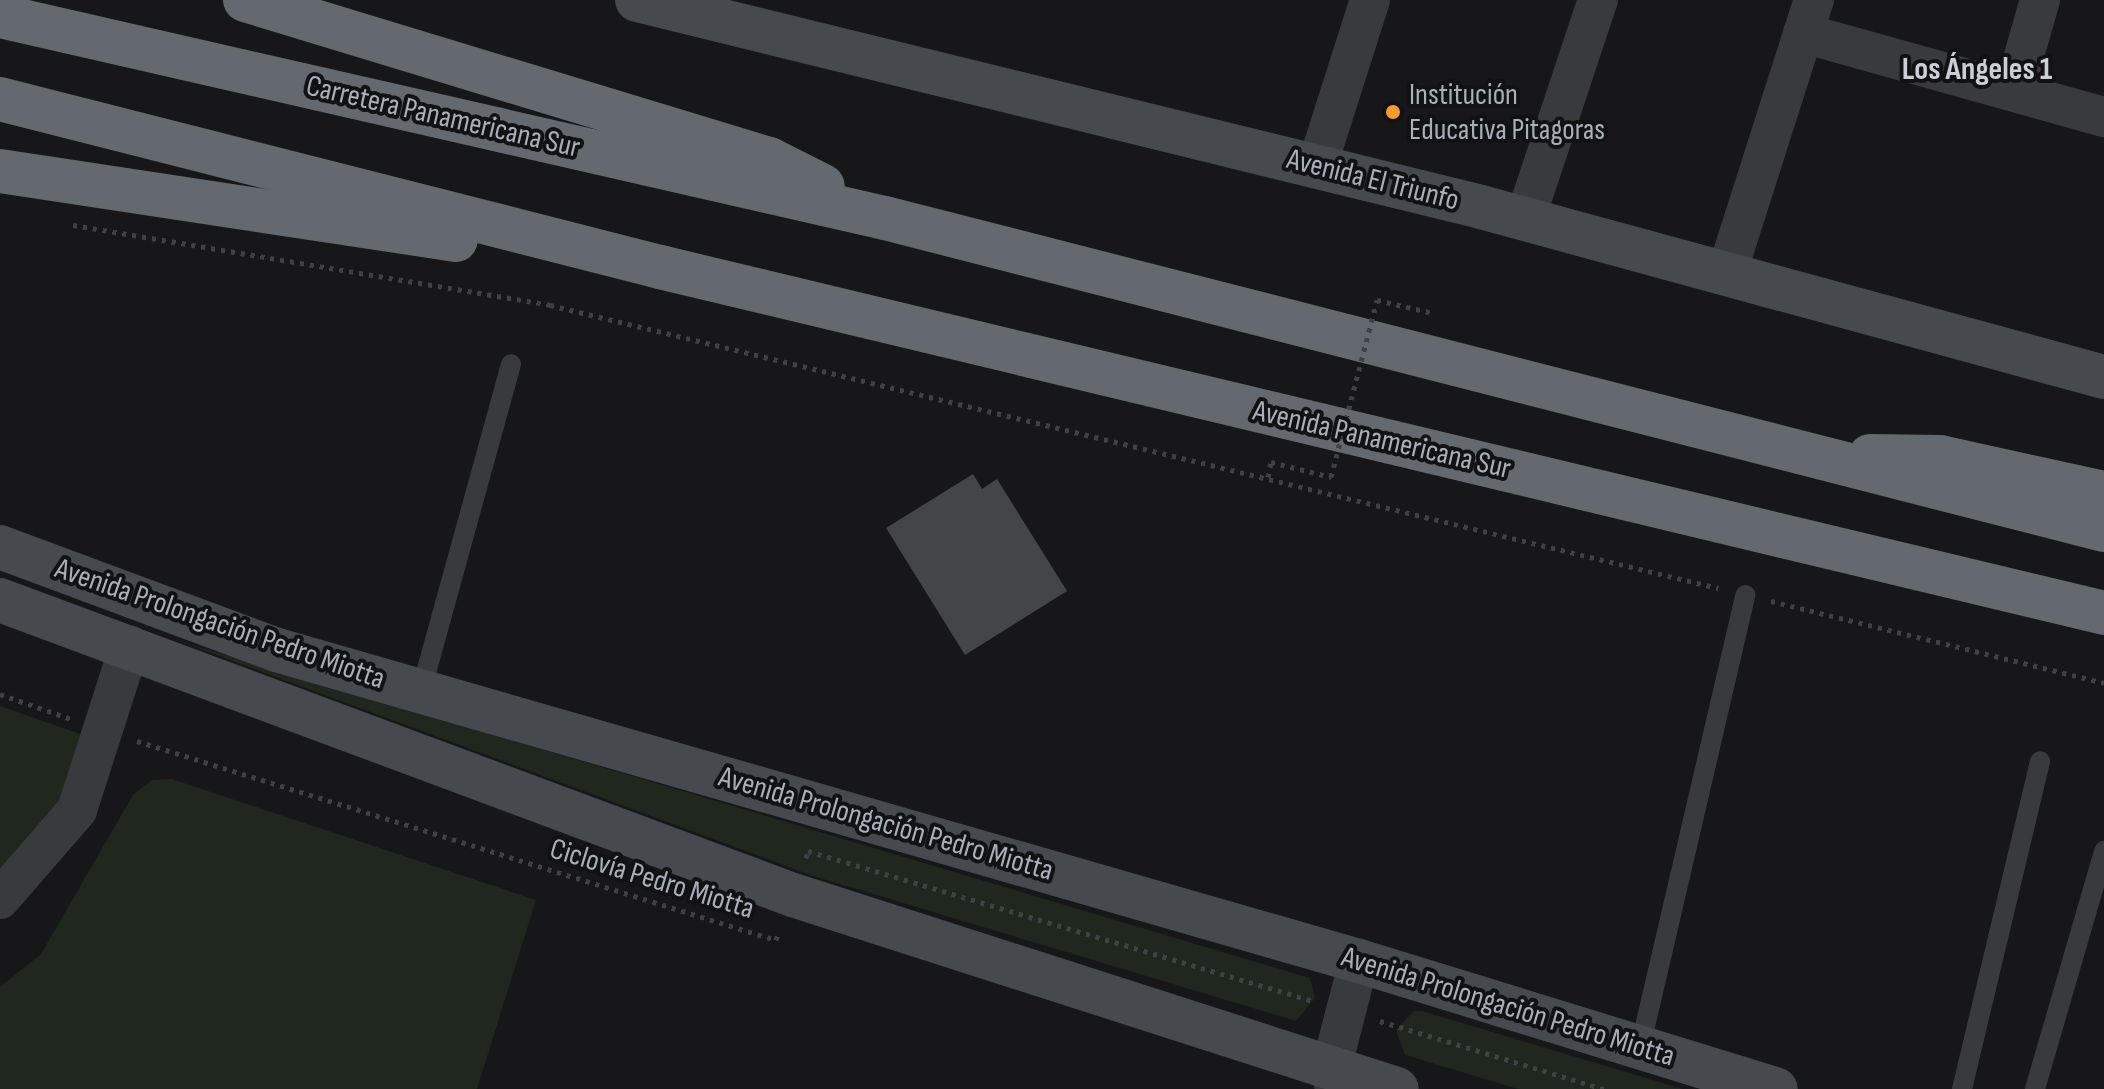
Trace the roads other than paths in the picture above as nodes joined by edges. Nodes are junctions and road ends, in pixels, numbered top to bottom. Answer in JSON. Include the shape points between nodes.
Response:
{"nodes":[{"id":1,"x":245,"y":0,"type":"edge"},
{"id":2,"x":1370,"y":0,"type":"edge"},
{"id":3,"x":1598,"y":0,"type":"edge"},
{"id":4,"x":2040,"y":0,"type":"edge"},
{"id":5,"x":646,"y":1,"type":"edge"},
{"id":6,"x":0,"y":16,"type":"edge"},
{"id":7,"x":1808,"y":16,"type":"edge"},
{"id":8,"x":2014,"y":91,"type":"junction"},
{"id":9,"x":0,"y":99,"type":"edge"},
{"id":10,"x":2104,"y":117,"type":"edge"},
{"id":11,"x":1317,"y":166,"type":"junction"},
{"id":12,"x":0,"y":171,"type":"edge"},
{"id":13,"x":885,"y":218,"type":"junction"},
{"id":14,"x":1525,"y":219,"type":"junction"},
{"id":15,"x":660,"y":267,"type":"junction"},
{"id":16,"x":1727,"y":272,"type":"junction"},
{"id":17,"x":511,"y":364,"type":"dead end"},
{"id":18,"x":2104,"y":377,"type":"edge"},
{"id":19,"x":1801,"y":456,"type":"junction"},
{"id":20,"x":2104,"y":493,"type":"edge"},
{"id":21,"x":2104,"y":530,"type":"edge"},
{"id":22,"x":0,"y":547,"type":"edge"},
{"id":23,"x":1745,"y":595,"type":"road end"},
{"id":24,"x":0,"y":600,"type":"edge"},
{"id":25,"x":2104,"y":613,"type":"edge"},
{"id":26,"x":130,"y":645,"type":"junction"},
{"id":27,"x":421,"y":691,"type":"junction"},
{"id":28,"x":2040,"y":761,"type":"dead end"},
{"id":29,"x":2104,"y":851,"type":"edge"},
{"id":30,"x":0,"y":899,"type":"edge"},
{"id":31,"x":1359,"y":961,"type":"junction"},
{"id":32,"x":1640,"y":1048,"type":"junction"},
{"id":33,"x":1333,"y":1079,"type":"edge"},
{"id":34,"x":1397,"y":1089,"type":"edge"},
{"id":35,"x":1776,"y":1089,"type":"edge"},
{"id":36,"x":1962,"y":1089,"type":"edge"},
{"id":37,"x":2035,"y":1089,"type":"edge"}],
"edges":[{"from":1,"to":13,"type":"highway","via":[[769,159]]},
{"from":2,"to":11,"type":"street"},
{"from":3,"to":14,"type":"street"},
{"from":4,"to":8,"type":"street"},
{"from":5,"to":11,"type":"main road","name":"Avenida El Triunfo"},
{"from":6,"to":13,"type":"highway","name":"Carretera Panamericana Sur"},
{"from":7,"to":8,"type":"street"},
{"from":7,"to":16,"type":"street"},
{"from":8,"to":10,"type":"street"},
{"from":9,"to":15,"type":"highway"},
{"from":11,"to":14,"type":"main road","name":"Avenida El Triunfo"},
{"from":12,"to":15,"type":"highway"},
{"from":13,"to":19,"type":"highway"},
{"from":14,"to":16,"type":"main road","name":"Avenida El Triunfo"},
{"from":15,"to":25,"type":"highway","name":"Avenida Panamericana Sur"},
{"from":16,"to":18,"type":"main road","name":"Avenida El Triunfo"},
{"from":17,"to":27,"type":"lane"},
{"from":19,"to":20,"type":"highway","via":[[1940,457]]},
{"from":19,"to":21,"type":"highway"},
{"from":22,"to":27,"type":"main road","name":"Avenida Prolongación Pedro Miotta","via":[[277,650]]},
{"from":23,"to":32,"type":"lane"},
{"from":24,"to":26,"type":"main road","name":"Avenida Prolongación Pedro Miotta"},
{"from":26,"to":30,"type":"street","via":[[77,810]]},
{"from":26,"to":33,"type":"main road","name":"Avenida Prolongación Pedro Miotta","via":[[793,895]]},
{"from":27,"to":31,"type":"main road","name":"Avenida Prolongación Pedro Miotta"},
{"from":28,"to":36,"type":"lane"},
{"from":29,"to":37,"type":"lane"},
{"from":31,"to":32,"type":"main road","name":"Avenida Prolongación Pedro Miotta"},
{"from":31,"to":33,"type":"street"},
{"from":32,"to":35,"type":"main road","name":"Avenida Prolongación Pedro Miotta"},
{"from":33,"to":34,"type":"main road","name":"Avenida Prolongación Pedro Miotta"}]}
